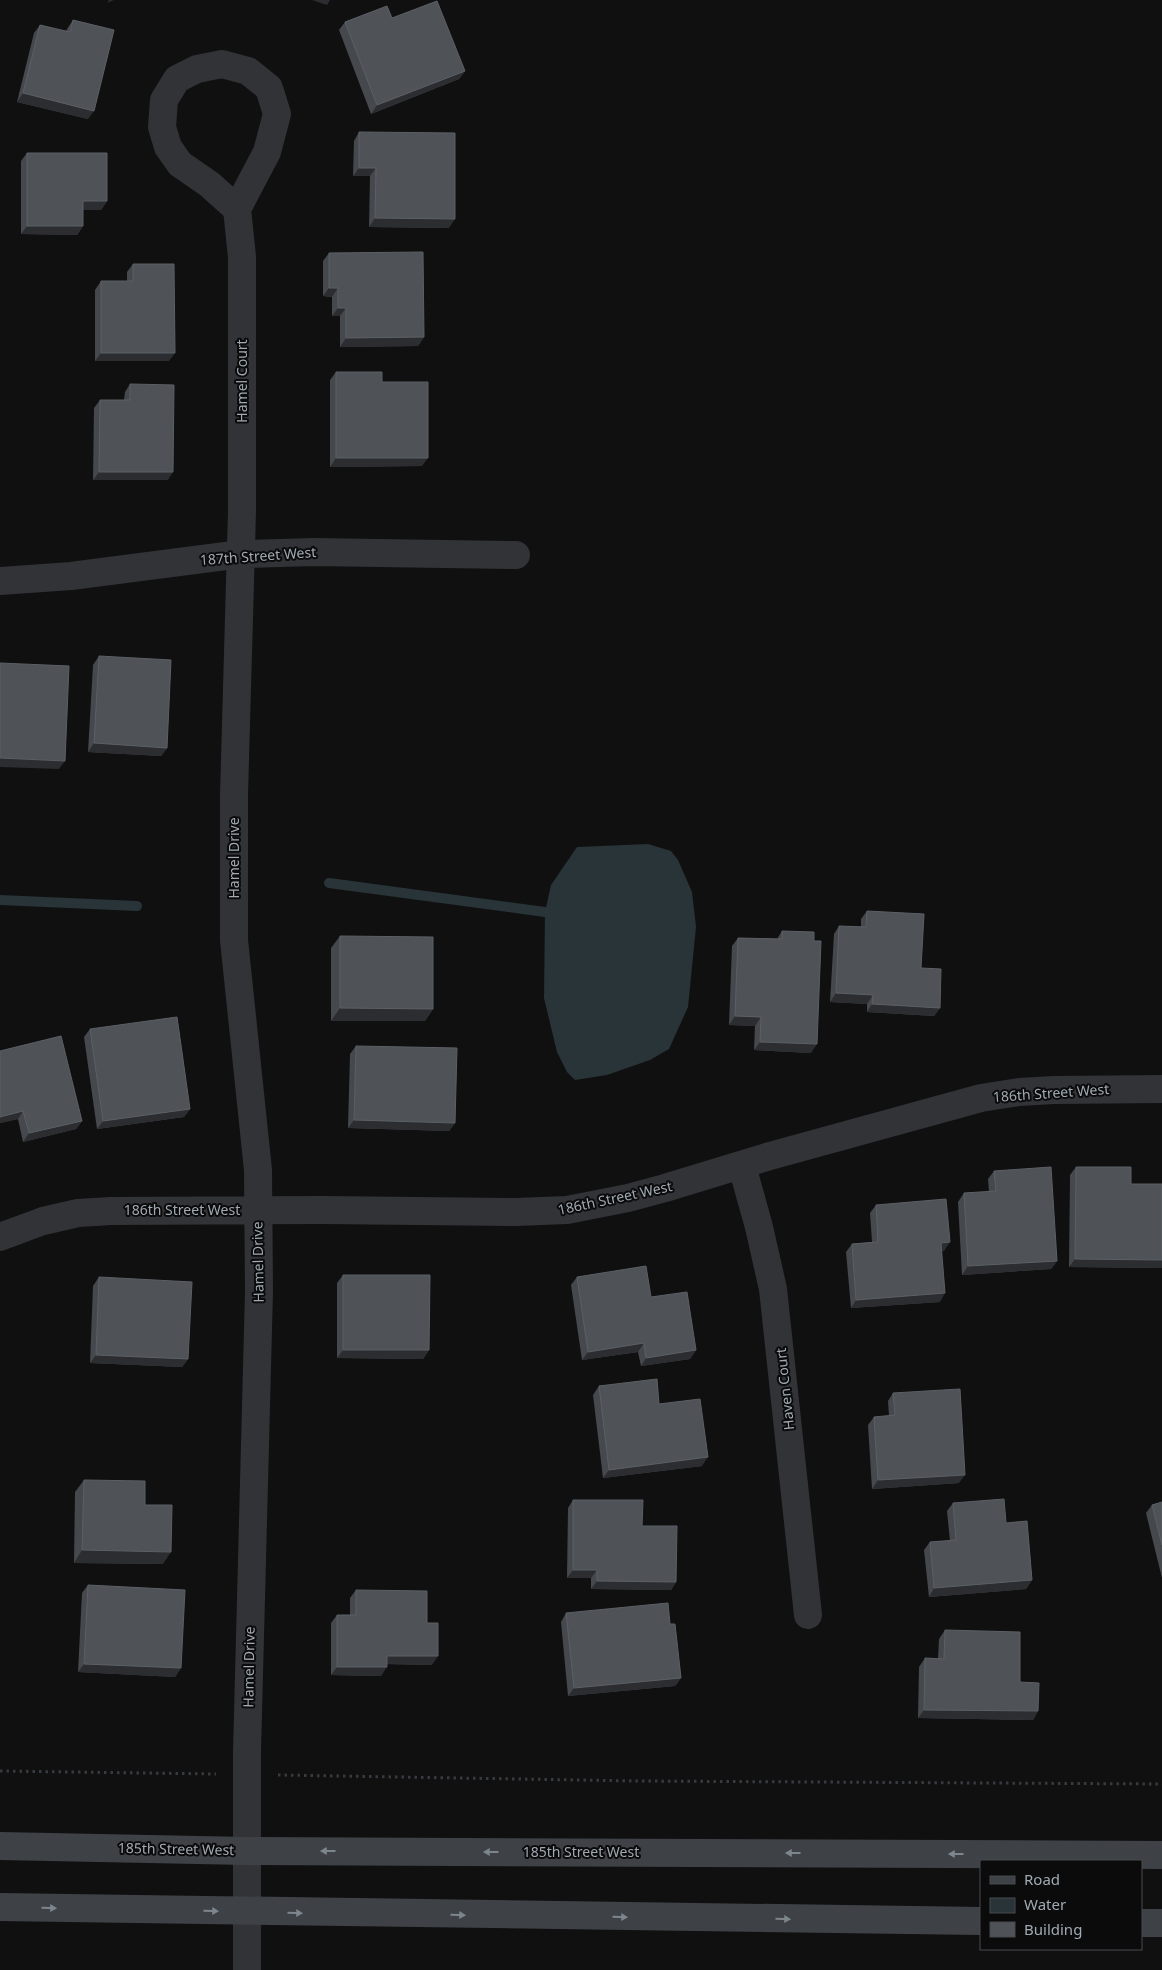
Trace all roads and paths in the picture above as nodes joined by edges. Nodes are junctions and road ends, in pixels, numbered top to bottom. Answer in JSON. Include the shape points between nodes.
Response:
{"nodes":[{"id":1,"x":237,"y":208,"type":"junction"},
{"id":2,"x":240,"y":554,"type":"junction"},
{"id":3,"x":516,"y":554,"type":"dead end"},
{"id":4,"x":0,"y":581,"type":"edge"},
{"id":5,"x":1162,"y":1089,"type":"edge"},
{"id":6,"x":742,"y":1166,"type":"junction"},
{"id":7,"x":257,"y":1210,"type":"junction"},
{"id":8,"x":0,"y":1237,"type":"edge"},
{"id":9,"x":808,"y":1615,"type":"dead end"},
{"id":10,"x":0,"y":1771,"type":"edge"},
{"id":11,"x":247,"y":1774,"type":"junction"},
{"id":12,"x":1162,"y":1784,"type":"edge"},
{"id":13,"x":0,"y":1846,"type":"edge"},
{"id":14,"x":247,"y":1851,"type":"junction"},
{"id":15,"x":1162,"y":1855,"type":"edge"},
{"id":16,"x":0,"y":1907,"type":"edge"},
{"id":17,"x":247,"y":1912,"type":"junction"},
{"id":18,"x":980,"y":1921,"type":"edge"},
{"id":19,"x":1142,"y":1923,"type":"edge"},
{"id":20,"x":1162,"y":1923,"type":"edge"},
{"id":21,"x":247,"y":1970,"type":"edge"}],
"edges":[{"from":1,"to":1,"type":"street","via":[[267,152],[277,114],[269,88],[248,71],[222,64],[197,69],[177,79],[164,100],[162,127],[168,147],[180,164]]},
{"from":1,"to":2,"type":"street","name":"Hamel Court","via":[[242,257]]},
{"from":2,"to":3,"type":"street","name":"187th Street West"},
{"from":2,"to":4,"type":"street","name":"187th Street West","via":[[71,576]]},
{"from":2,"to":7,"type":"street","name":"Hamel Drive","via":[[234,931],[258,1170]]},
{"from":5,"to":6,"type":"street","name":"186th Street West","via":[[1054,1090],[981,1098]]},
{"from":6,"to":7,"type":"street","name":"186th Street West","via":[[628,1198],[567,1210]]},
{"from":6,"to":9,"type":"street","name":"Haven Court","via":[[773,1290]]},
{"from":7,"to":8,"type":"street","name":"186th Street West","via":[[78,1213]]},
{"from":7,"to":11,"type":"street","name":"Hamel Drive","via":[[259,1291]]},
{"from":10,"to":11,"type":"path"},
{"from":11,"to":12,"type":"path","via":[[638,1781]]},
{"from":11,"to":14,"type":"street","name":"Hamel Drive"},
{"from":13,"to":14,"type":"street","name":"185th Street West"},
{"from":15,"to":14,"type":"street","name":"185th Street West","one_way":true},
{"from":14,"to":17,"type":"street","name":"Hamel Drive"},
{"from":16,"to":17,"type":"street","one_way":true},
{"from":17,"to":18,"type":"street","one_way":true},
{"from":17,"to":21,"type":"street","name":"Hamel Drive"},
{"from":19,"to":20,"type":"street"}]}
